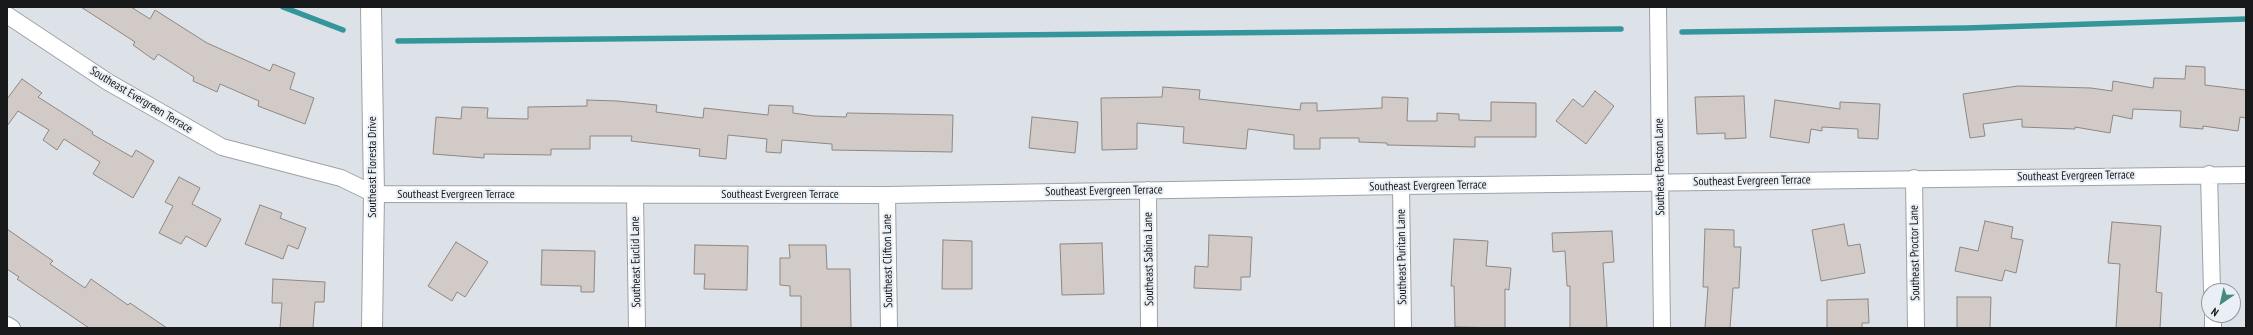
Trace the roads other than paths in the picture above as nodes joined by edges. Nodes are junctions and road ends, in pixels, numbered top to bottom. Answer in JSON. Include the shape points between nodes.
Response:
{"nodes":[{"id":1,"x":371,"y":7,"type":"edge"},
{"id":2,"x":1658,"y":7,"type":"edge"},
{"id":3,"x":7,"y":15,"type":"edge"},
{"id":4,"x":2209,"y":174,"type":"junction"},
{"id":5,"x":2246,"y":175,"type":"edge"},
{"id":6,"x":1914,"y":178,"type":"junction"},
{"id":7,"x":1660,"y":183,"type":"junction"},
{"id":8,"x":1401,"y":186,"type":"junction"},
{"id":9,"x":1148,"y":190,"type":"junction"},
{"id":10,"x":374,"y":194,"type":"junction"},
{"id":11,"x":887,"y":195,"type":"junction"},
{"id":12,"x":635,"y":196,"type":"junction"},
{"id":13,"x":2212,"y":283,"type":"edge"},
{"id":14,"x":7,"y":325,"type":"edge"},
{"id":15,"x":12,"y":328,"type":"edge"},
{"id":16,"x":372,"y":328,"type":"edge"},
{"id":17,"x":637,"y":328,"type":"edge"},
{"id":18,"x":889,"y":328,"type":"edge"},
{"id":19,"x":1150,"y":328,"type":"edge"},
{"id":20,"x":1403,"y":328,"type":"edge"},
{"id":21,"x":1662,"y":328,"type":"edge"},
{"id":22,"x":1916,"y":328,"type":"edge"}],
"edges":[{"from":1,"to":10,"type":"street","name":"Southeast Floresta Drive"},
{"from":2,"to":7,"type":"street","name":"Southeast Preston Lane"},
{"from":3,"to":10,"type":"street","name":"Southeast Evergreen Terrace","via":[[108,82],[222,147],[341,178]]},
{"from":4,"to":5,"type":"street","name":"Southeast Evergreen Terrace"},
{"from":4,"to":6,"type":"street","name":"Southeast Evergreen Terrace"},
{"from":4,"to":13,"type":"street"},
{"from":6,"to":7,"type":"street","name":"Southeast Evergreen Terrace"},
{"from":6,"to":22,"type":"street","name":"Southeast Proctor Lane"},
{"from":7,"to":8,"type":"street","name":"Southeast Evergreen Terrace"},
{"from":7,"to":21,"type":"street","name":"Southeast Preston Lane"},
{"from":8,"to":9,"type":"street","name":"Southeast Evergreen Terrace"},
{"from":8,"to":20,"type":"street","name":"Southeast Puritan Lane"},
{"from":9,"to":11,"type":"street","name":"Southeast Evergreen Terrace"},
{"from":9,"to":19,"type":"street","name":"Southeast Sabina Lane"},
{"from":10,"to":12,"type":"street","name":"Southeast Evergreen Terrace"},
{"from":10,"to":16,"type":"street","name":"Southeast Floresta Drive"},
{"from":11,"to":12,"type":"street","name":"Southeast Evergreen Terrace"},
{"from":11,"to":18,"type":"street","name":"Southeast Clifton Lane"},
{"from":12,"to":17,"type":"street","name":"Southeast Euclid Lane"},
{"from":14,"to":15,"type":"street"}]}
